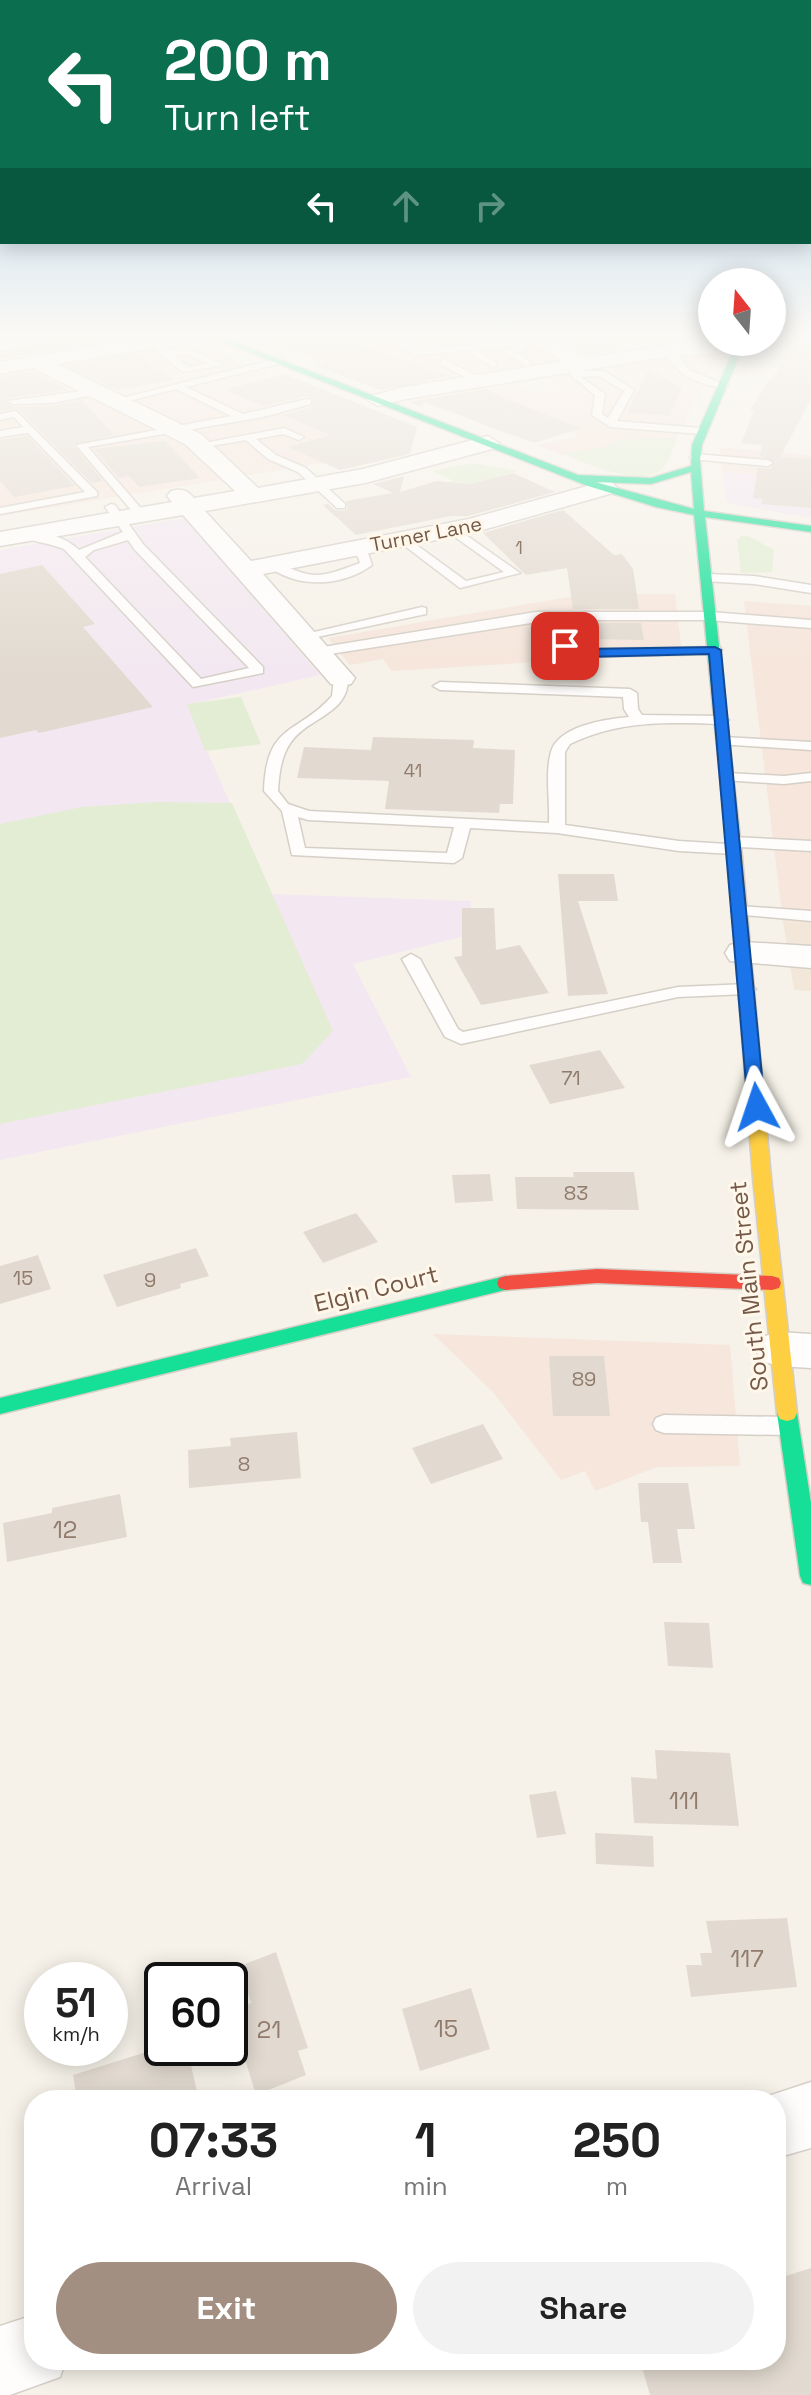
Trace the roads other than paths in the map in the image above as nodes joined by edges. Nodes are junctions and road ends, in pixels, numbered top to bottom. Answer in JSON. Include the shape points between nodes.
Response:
{"nodes":[{"id":1,"x":47,"y":447,"type":"edge"},
{"id":2,"x":82,"y":447,"type":"edge"},
{"id":3,"x":201,"y":447,"type":"edge"},
{"id":4,"x":259,"y":447,"type":"edge"},
{"id":5,"x":420,"y":447,"type":"edge"},
{"id":6,"x":474,"y":447,"type":"edge"},
{"id":7,"x":498,"y":447,"type":"edge"},
{"id":8,"x":698,"y":447,"type":"edge"},
{"id":9,"x":695,"y":462,"type":"junction"},
{"id":10,"x":768,"y":463,"type":"dead end"},
{"id":11,"x":578,"y":478,"type":"junction"},
{"id":12,"x":312,"y":480,"type":"junction"},
{"id":13,"x":605,"y":488,"type":"junction"},
{"id":14,"x":248,"y":491,"type":"junction"},
{"id":15,"x":184,"y":501,"type":"junction"},
{"id":16,"x":341,"y":506,"type":"dead end"},
{"id":17,"x":699,"y":513,"type":"junction"},
{"id":18,"x":126,"y":515,"type":"junction"},
{"id":19,"x":4,"y":525,"type":"edge"},
{"id":20,"x":811,"y":529,"type":"edge"},
{"id":21,"x":452,"y":530,"type":"junction"},
{"id":22,"x":403,"y":540,"type":"junction"},
{"id":23,"x":79,"y":557,"type":"junction"},
{"id":24,"x":245,"y":570,"type":"junction"},
{"id":25,"x":708,"y":578,"type":"junction"},
{"id":26,"x":811,"y":589,"type":"edge"},
{"id":27,"x":422,"y":611,"type":"dead end"},
{"id":28,"x":556,"y":615,"type":"junction"},
{"id":29,"x":711,"y":617,"type":"junction"},
{"id":30,"x":811,"y":624,"type":"edge"},
{"id":31,"x":310,"y":644,"type":"junction"},
{"id":32,"x":715,"y":650,"type":"junction"},
{"id":33,"x":341,"y":678,"type":"joint"},
{"id":34,"x":440,"y":686,"type":"dead end"},
{"id":35,"x":638,"y":720,"type":"junction"},
{"id":36,"x":722,"y":720,"type":"junction"},
{"id":37,"x":724,"y":741,"type":"junction"},
{"id":38,"x":807,"y":746,"type":"edge"},
{"id":39,"x":728,"y":777,"type":"junction"},
{"id":40,"x":811,"y":780,"type":"edge"},
{"id":41,"x":289,"y":811,"type":"junction"},
{"id":42,"x":463,"y":824,"type":"junction"},
{"id":43,"x":557,"y":828,"type":"junction"},
{"id":44,"x":733,"y":845,"type":"junction"},
{"id":45,"x":811,"y":846,"type":"edge"},
{"id":46,"x":739,"y":911,"type":"junction"},
{"id":47,"x":811,"y":916,"type":"edge"},
{"id":48,"x":743,"y":953,"type":"junction"},
{"id":49,"x":811,"y":957,"type":"edge"},
{"id":50,"x":411,"y":959,"type":"dead end"},
{"id":51,"x":747,"y":989,"type":"junction"},
{"id":52,"x":772,"y":1283,"type":"junction"},
{"id":53,"x":795,"y":1350,"type":"edge"},
{"id":54,"x":0,"y":1406,"type":"edge"},
{"id":55,"x":664,"y":1424,"type":"dead end"},
{"id":56,"x":787,"y":1426,"type":"junction"},
{"id":57,"x":811,"y":1576,"type":"edge"},
{"id":58,"x":811,"y":2115,"type":"edge"},
{"id":59,"x":786,"y":2122,"type":"edge"},
{"id":60,"x":24,"y":2354,"type":"edge"},
{"id":61,"x":0,"y":2362,"type":"edge"}],
"edges":[{"from":1,"to":19,"type":"lane","via":[[93,494]]},
{"from":2,"to":18,"type":"lane"},
{"from":3,"to":14,"type":"street"},
{"from":4,"to":12,"type":"lane"},
{"from":5,"to":12,"type":"street"},
{"from":6,"to":12,"type":"street","via":[[378,473]]},
{"from":7,"to":11,"type":"main road"},
{"from":8,"to":9,"type":"main road","name":"South Main Street"},
{"from":9,"to":10,"type":"lane"},
{"from":9,"to":11,"type":"main road","via":[[651,481]]},
{"from":9,"to":17,"type":"main road","name":"South Main Street"},
{"from":11,"to":13,"type":"main road"},
{"from":12,"to":14,"type":"street"},
{"from":12,"to":16,"type":"lane"},
{"from":13,"to":17,"type":"main road"},
{"from":13,"to":21,"type":"street","name":"Turner Lane"},
{"from":14,"to":15,"type":"street"},
{"from":15,"to":18,"type":"street"},
{"from":15,"to":24,"type":"street"},
{"from":17,"to":20,"type":"main road"},
{"from":17,"to":25,"type":"main road","name":"South Main Street"},
{"from":18,"to":19,"type":"street"},
{"from":18,"to":23,"type":"lane","via":[[124,540],[85,549]]},
{"from":18,"to":23,"type":"lane","via":[[258,670],[198,684]]},
{"from":19,"to":23,"type":"lane","via":[[46,537]]},
{"from":21,"to":22,"type":"street","name":"Turner Lane"},
{"from":21,"to":22,"type":"lane","via":[[514,573],[464,585]]},
{"from":22,"to":24,"type":"street","name":"Turner Lane"},
{"from":24,"to":31,"type":"street"},
{"from":25,"to":26,"type":"lane"},
{"from":25,"to":29,"type":"main road","name":"South Main Street"},
{"from":27,"to":31,"type":"lane"},
{"from":28,"to":29,"type":"lane"},
{"from":28,"to":31,"type":"lane"},
{"from":28,"to":32,"type":"lane","via":[[565,646],[577,653]]},
{"from":29,"to":30,"type":"lane"},
{"from":29,"to":32,"type":"main road","name":"South Main Street"},
{"from":31,"to":33,"type":"street"},
{"from":32,"to":36,"type":"main road","name":"South Main Street"},
{"from":33,"to":41,"type":"lane","via":[[338,699],[293,731],[277,755],[271,791]]},
{"from":34,"to":35,"type":"lane","via":[[630,693]]},
{"from":35,"to":36,"type":"lane"},
{"from":35,"to":43,"type":"lane","via":[[585,732],[561,744]]},
{"from":36,"to":37,"type":"main road","name":"South Main Street"},
{"from":37,"to":38,"type":"lane"},
{"from":37,"to":39,"type":"main road","name":"South Main Street"},
{"from":39,"to":40,"type":"lane"},
{"from":39,"to":44,"type":"main road","name":"South Main Street"},
{"from":41,"to":42,"type":"lane"},
{"from":41,"to":42,"type":"lane","via":[[298,852],[454,858]]},
{"from":42,"to":43,"type":"lane"},
{"from":43,"to":44,"type":"lane","via":[[679,846]]},
{"from":44,"to":45,"type":"lane"},
{"from":44,"to":46,"type":"main road","name":"South Main Street"},
{"from":46,"to":47,"type":"lane"},
{"from":46,"to":48,"type":"main road","name":"South Main Street"},
{"from":48,"to":49,"type":"street"},
{"from":48,"to":51,"type":"main road","name":"South Main Street"},
{"from":50,"to":51,"type":"lane","via":[[451,1033],[461,1038],[678,992]]},
{"from":51,"to":52,"type":"main road","name":"South Main Street"},
{"from":52,"to":53,"type":"main road","name":"South Main Street"},
{"from":52,"to":54,"type":"main road","name":"Elgin Court","via":[[590,1274],[527,1279]]},
{"from":53,"to":56,"type":"main road","name":"South Main Street"},
{"from":55,"to":56,"type":"lane"},
{"from":56,"to":57,"type":"main road","name":"South Main Street"},
{"from":58,"to":59,"type":"street"},
{"from":60,"to":61,"type":"street"}]}
